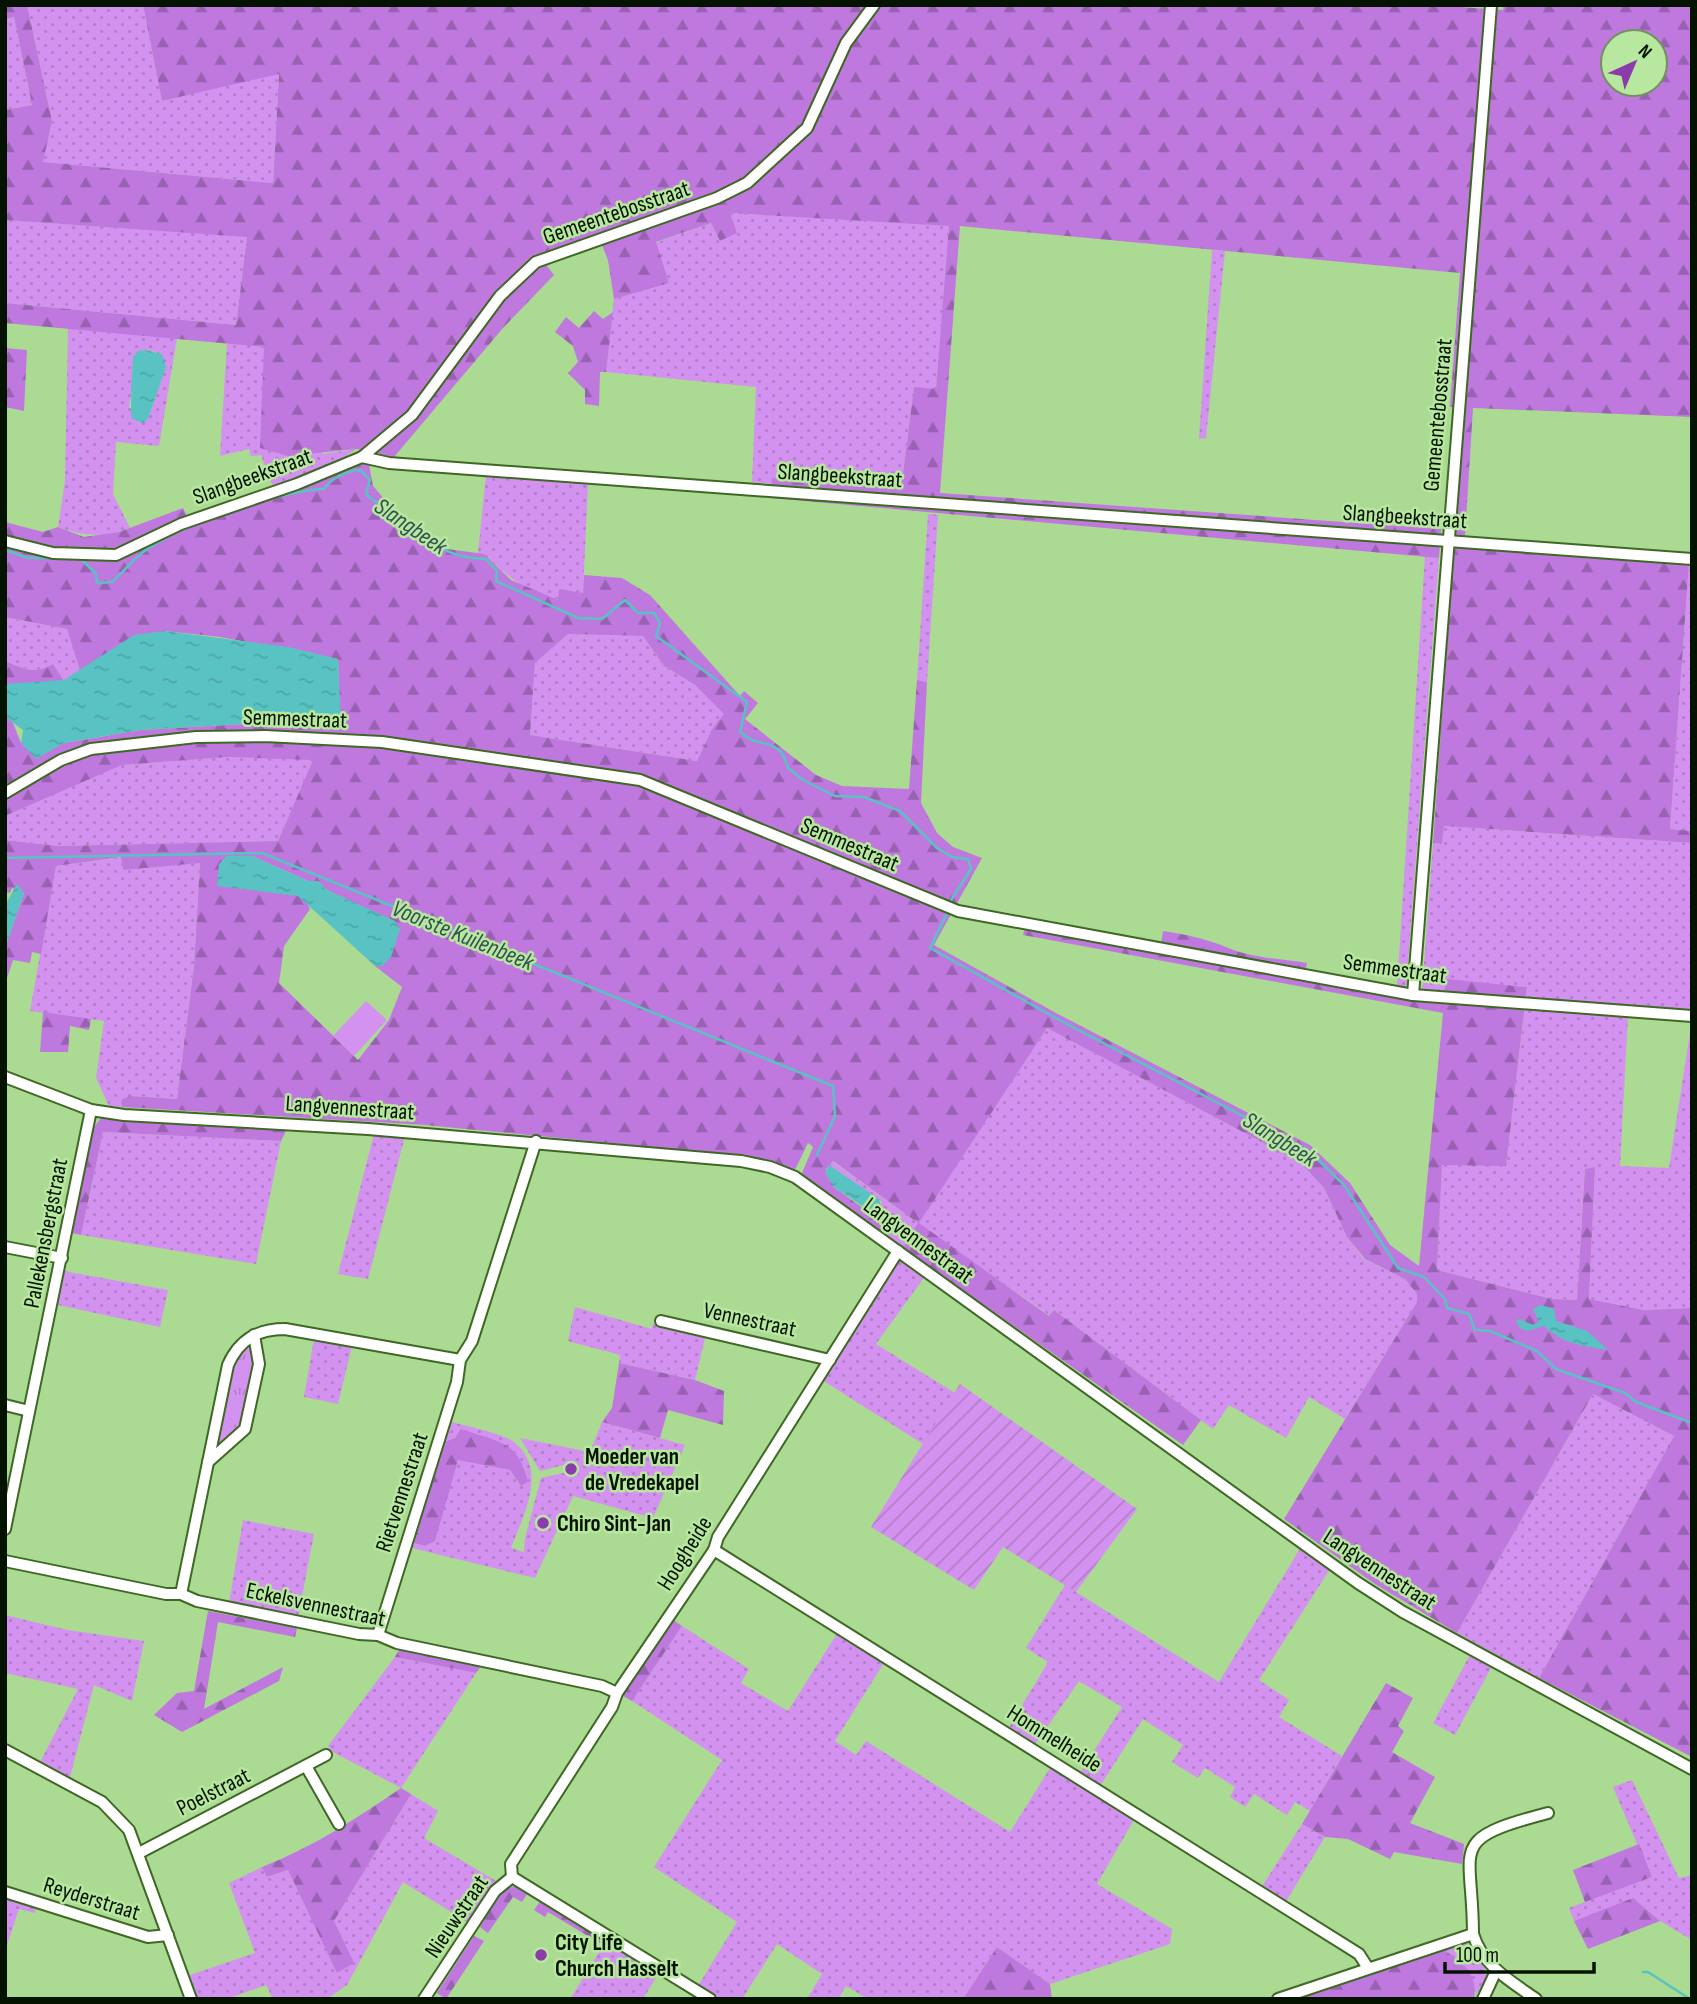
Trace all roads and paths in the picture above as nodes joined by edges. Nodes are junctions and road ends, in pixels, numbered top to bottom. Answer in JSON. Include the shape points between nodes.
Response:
{"nodes":[{"id":1,"x":874,"y":5,"type":"edge"},
{"id":2,"x":1491,"y":5,"type":"edge"},
{"id":3,"x":362,"y":457,"type":"junction"},
{"id":4,"x":1448,"y":540,"type":"junction"},
{"id":5,"x":5,"y":541,"type":"edge"},
{"id":6,"x":1692,"y":559,"type":"edge"},
{"id":7,"x":5,"y":793,"type":"edge"},
{"id":8,"x":1413,"y":995,"type":"junction"},
{"id":9,"x":1692,"y":1016,"type":"edge"},
{"id":10,"x":5,"y":1077,"type":"edge"},
{"id":11,"x":91,"y":1110,"type":"junction"},
{"id":12,"x":536,"y":1141,"type":"junction"},
{"id":13,"x":5,"y":1247,"type":"edge"},
{"id":14,"x":898,"y":1251,"type":"junction"},
{"id":15,"x":62,"y":1258,"type":"junction"},
{"id":16,"x":661,"y":1321,"type":"dead end"},
{"id":17,"x":254,"y":1335,"type":"junction"},
{"id":18,"x":460,"y":1360,"type":"junction"},
{"id":19,"x":831,"y":1360,"type":"junction"},
{"id":20,"x":5,"y":1405,"type":"edge"},
{"id":21,"x":29,"y":1411,"type":"junction"},
{"id":22,"x":208,"y":1462,"type":"junction"},
{"id":23,"x":5,"y":1529,"type":"edge"},
{"id":24,"x":714,"y":1550,"type":"junction"},
{"id":25,"x":5,"y":1561,"type":"edge"},
{"id":26,"x":181,"y":1594,"type":"junction"},
{"id":27,"x":378,"y":1636,"type":"junction"},
{"id":28,"x":617,"y":1693,"type":"junction"},
{"id":29,"x":5,"y":1750,"type":"edge"},
{"id":30,"x":326,"y":1755,"type":"dead end"},
{"id":31,"x":306,"y":1766,"type":"junction"},
{"id":32,"x":1692,"y":1769,"type":"edge"},
{"id":33,"x":1548,"y":1813,"type":"dead end"},
{"id":34,"x":339,"y":1824,"type":"dead end"},
{"id":35,"x":139,"y":1853,"type":"junction"},
{"id":36,"x":512,"y":1877,"type":"junction"},
{"id":37,"x":5,"y":1892,"type":"edge"},
{"id":38,"x":1472,"y":1934,"type":"junction"},
{"id":39,"x":168,"y":1936,"type":"junction"},
{"id":40,"x":1368,"y":1968,"type":"junction"},
{"id":41,"x":1496,"y":1971,"type":"junction"},
{"id":42,"x":191,"y":1999,"type":"edge"},
{"id":43,"x":424,"y":1999,"type":"edge"},
{"id":44,"x":710,"y":1999,"type":"edge"},
{"id":45,"x":1278,"y":1999,"type":"edge"},
{"id":46,"x":1483,"y":1999,"type":"edge"},
{"id":47,"x":1536,"y":1999,"type":"edge"}],
"edges":[{"from":1,"to":3,"type":"street","name":"Gemeentebosstraat","via":[[846,43],[807,128],[747,183],[717,198],[536,262],[500,296],[412,415]]},
{"from":2,"to":4,"type":"street","name":"Gemeentebosstraat"},
{"from":3,"to":4,"type":"street","name":"Slangbeekstraat","via":[[402,464]]},
{"from":3,"to":5,"type":"street","name":"Slangbeekstraat","via":[[181,524],[117,555],[54,553]]},
{"from":4,"to":6,"type":"street","name":"Slangbeekstraat"},
{"from":4,"to":8,"type":"street","name":"Gemeentebosstraat"},
{"from":7,"to":8,"type":"street","name":"Semmestraat","via":[[61,760],[91,749],[223,737],[396,744],[640,780],[958,911]]},
{"from":8,"to":9,"type":"street","name":"Semmestraat"},
{"from":10,"to":11,"type":"street","name":"Langvennestraat"},
{"from":11,"to":12,"type":"street","name":"Langvennestraat"},
{"from":11,"to":15,"type":"street","name":"Pallekensbergstraat"},
{"from":12,"to":14,"type":"street","name":"Langvennestraat","via":[[770,1167],[795,1177]]},
{"from":12,"to":18,"type":"street","name":"Rietvennestraat","via":[[472,1341]]},
{"from":13,"to":15,"type":"street"},
{"from":14,"to":19,"type":"street","name":"Hoogheide"},
{"from":14,"to":32,"type":"street","name":"Langvennestraat","via":[[1358,1583]]},
{"from":15,"to":21,"type":"street","name":"Pallekensbergstraat"},
{"from":16,"to":19,"type":"street","name":"Vennestraat"},
{"from":17,"to":18,"type":"street","via":[[285,1329]]},
{"from":17,"to":22,"type":"street","via":[[242,1342],[228,1365]]},
{"from":17,"to":22,"type":"street","via":[[259,1364],[245,1429]]},
{"from":18,"to":27,"type":"street","name":"Rietvennestraat"},
{"from":19,"to":24,"type":"street","name":"Hoogheide"},
{"from":20,"to":21,"type":"street"},
{"from":21,"to":23,"type":"street","name":"Pallekensbergstraat"},
{"from":22,"to":26,"type":"street"},
{"from":24,"to":28,"type":"street","name":"Hoogheide"},
{"from":24,"to":40,"type":"street","name":"Hommelheide","via":[[1348,1947]]},
{"from":25,"to":26,"type":"street","name":"Eckelsvennestraat"},
{"from":26,"to":27,"type":"street","name":"Eckelsvennestraat","via":[[197,1601]]},
{"from":27,"to":28,"type":"street","name":"Eckelsvennestraat","via":[[603,1686]]},
{"from":28,"to":36,"type":"street","name":"Hoogheide","via":[[511,1864]]},
{"from":29,"to":35,"type":"street","via":[[102,1802],[129,1830]]},
{"from":30,"to":31,"type":"street","name":"Poelstraat"},
{"from":31,"to":34,"type":"street"},
{"from":31,"to":35,"type":"street","name":"Poelstraat"},
{"from":33,"to":38,"type":"street","via":[[1483,1835],[1474,1844],[1468,1859]]},
{"from":35,"to":39,"type":"street"},
{"from":36,"to":43,"type":"street","name":"Nieuwstraat","via":[[495,1891]]},
{"from":36,"to":44,"type":"street","name":"Nieuwstraat"},
{"from":37,"to":39,"type":"street","name":"Reyderstraat","via":[[148,1937]]},
{"from":38,"to":40,"type":"street"},
{"from":38,"to":41,"type":"street","via":[[1480,1953]]},
{"from":39,"to":42,"type":"street"},
{"from":40,"to":45,"type":"street"},
{"from":41,"to":46,"type":"street"},
{"from":41,"to":47,"type":"street"}]}
